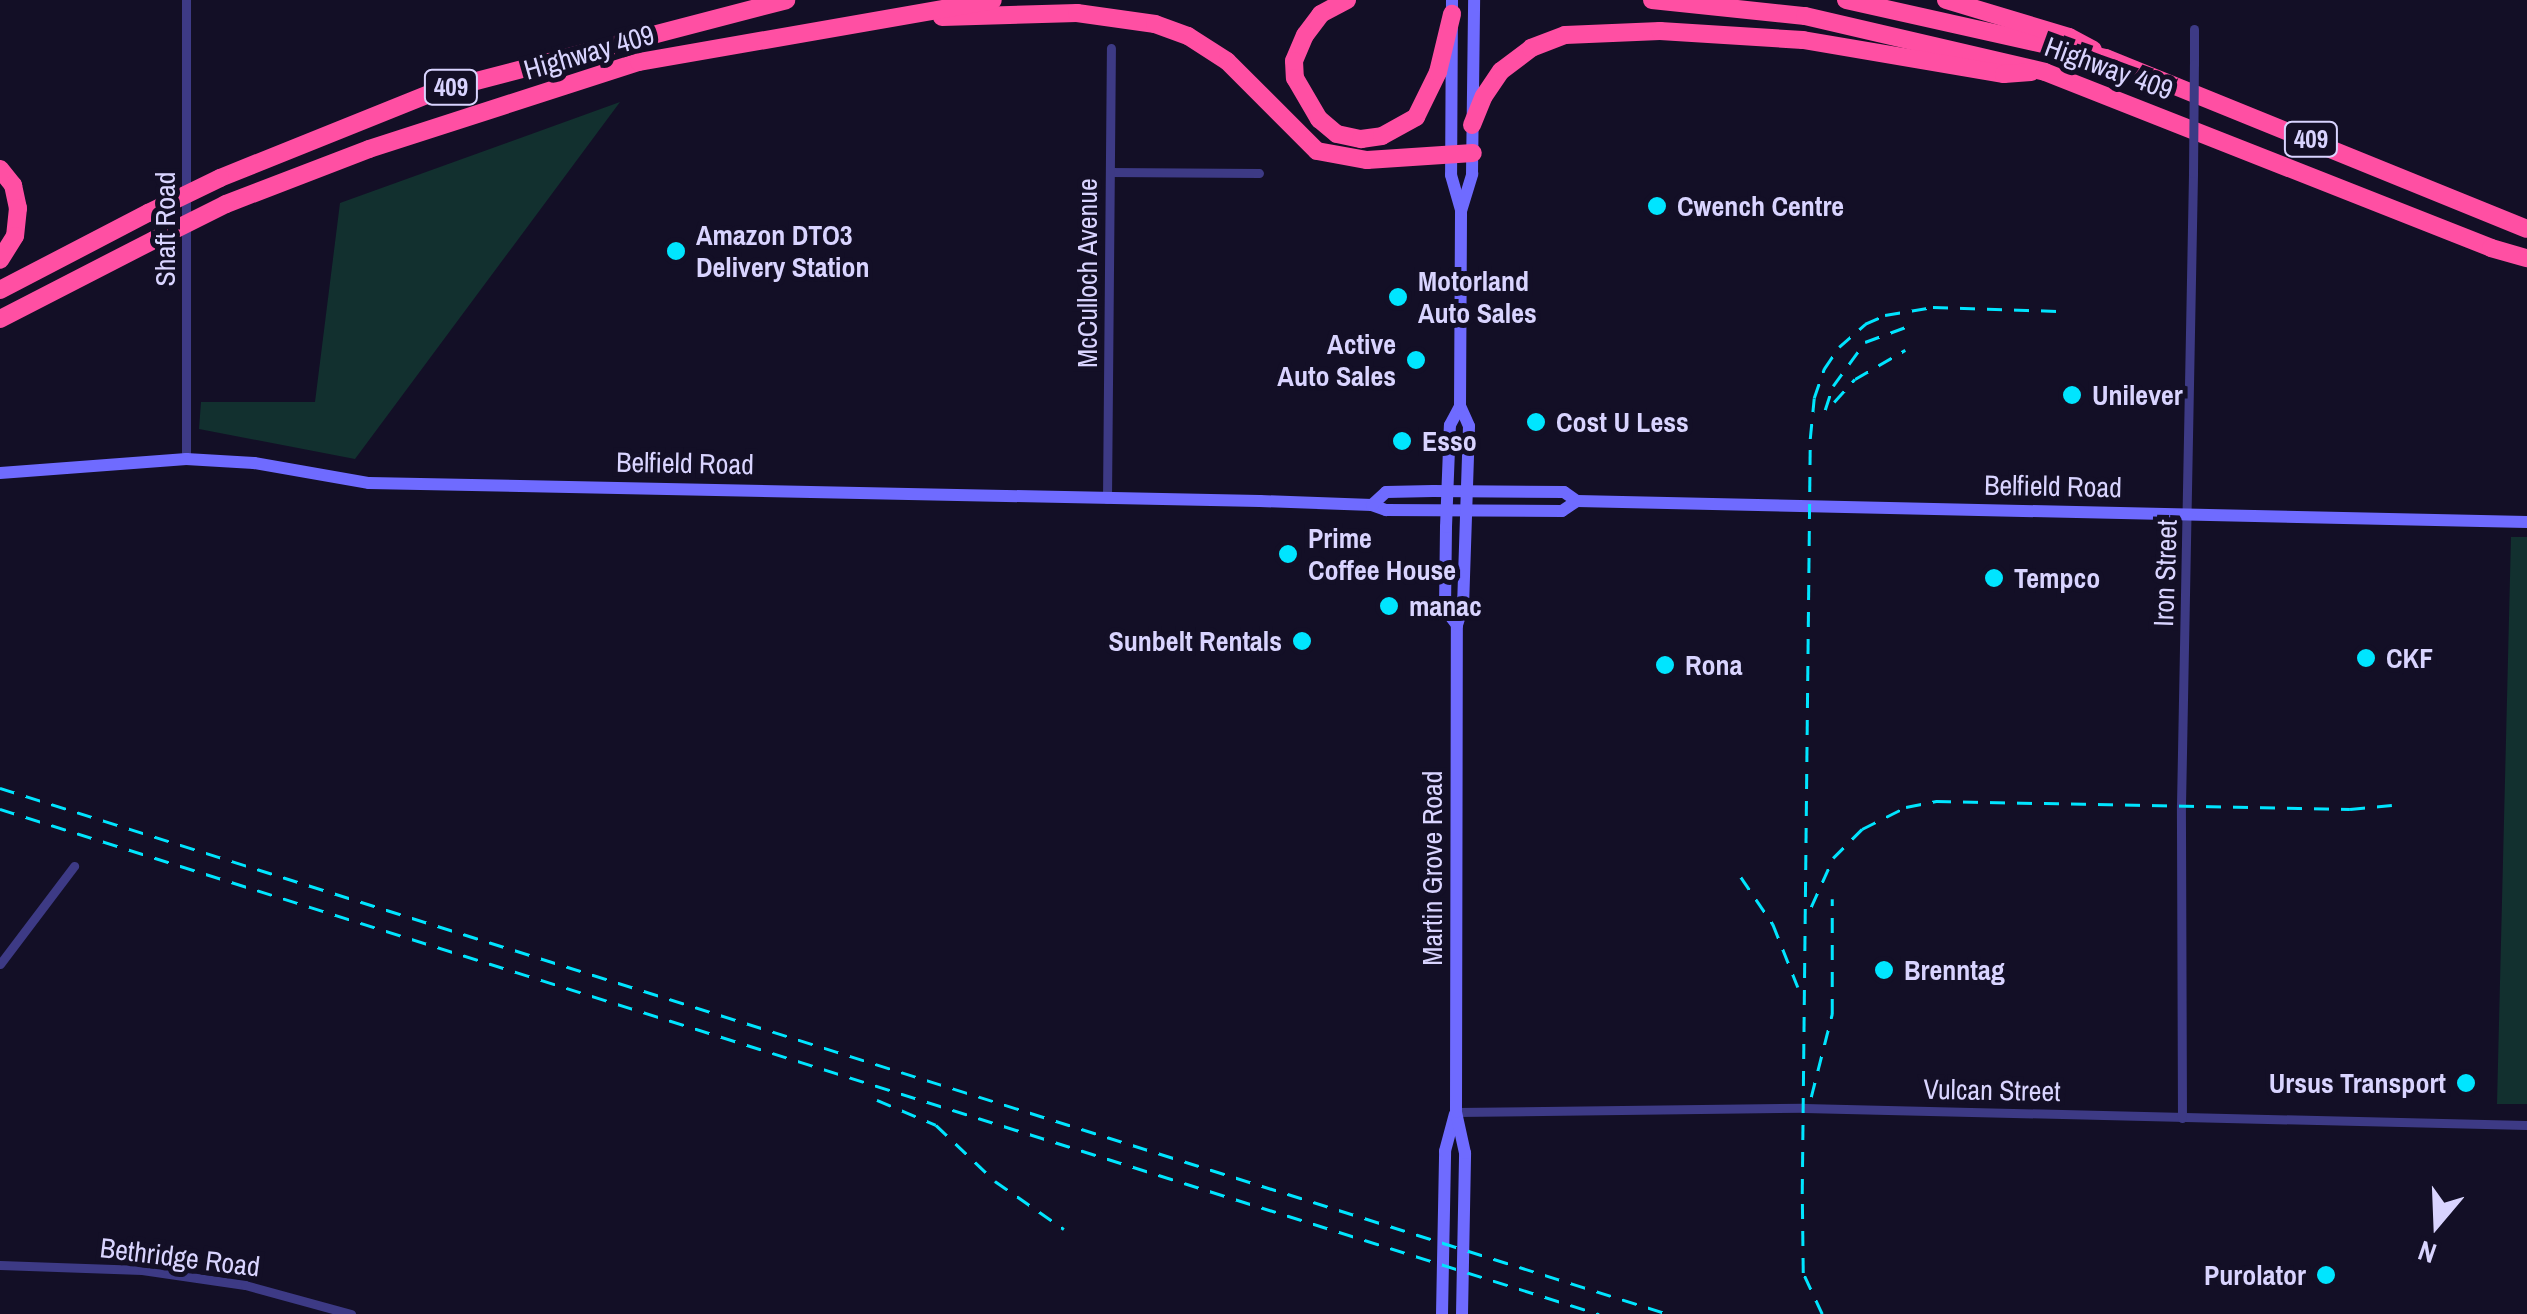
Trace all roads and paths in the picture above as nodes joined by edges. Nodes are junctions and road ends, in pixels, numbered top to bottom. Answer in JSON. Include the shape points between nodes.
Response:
{"nodes":[{"id":1,"x":186,"y":0,"type":"edge"},
{"id":2,"x":786,"y":0,"type":"edge"},
{"id":3,"x":993,"y":0,"type":"edge"},
{"id":4,"x":1347,"y":0,"type":"edge"},
{"id":5,"x":1474,"y":0,"type":"edge"},
{"id":6,"x":1652,"y":0,"type":"edge"},
{"id":7,"x":1846,"y":0,"type":"edge"},
{"id":8,"x":1946,"y":0,"type":"edge"},
{"id":9,"x":1452,"y":7,"type":"edge"},
{"id":10,"x":876,"y":18,"type":"junction"},
{"id":11,"x":2194,"y":29,"type":"dead end"},
{"id":12,"x":1111,"y":48,"type":"dead end"},
{"id":13,"x":2106,"y":58,"type":"junction"},
{"id":14,"x":2044,"y":72,"type":"junction"},
{"id":15,"x":1472,"y":124,"type":"junction"},
{"id":16,"x":1472,"y":153,"type":"junction"},
{"id":17,"x":1452,"y":154,"type":"junction"},
{"id":18,"x":0,"y":169,"type":"edge"},
{"id":19,"x":1110,"y":172,"type":"junction"},
{"id":20,"x":1259,"y":173,"type":"dead end"},
{"id":21,"x":1461,"y":211,"type":"junction"},
{"id":22,"x":2527,"y":230,"type":"edge"},
{"id":23,"x":2527,"y":258,"type":"edge"},
{"id":24,"x":0,"y":260,"type":"edge"},
{"id":25,"x":0,"y":290,"type":"edge"},
{"id":26,"x":0,"y":320,"type":"edge"},
{"id":27,"x":1460,"y":406,"type":"junction"},
{"id":28,"x":186,"y":458,"type":"junction"},
{"id":29,"x":0,"y":473,"type":"edge"},
{"id":30,"x":1446,"y":490,"type":"junction"},
{"id":31,"x":1467,"y":490,"type":"junction"},
{"id":32,"x":1107,"y":499,"type":"junction"},
{"id":33,"x":1577,"y":501,"type":"junction"},
{"id":34,"x":1372,"y":504,"type":"junction"},
{"id":35,"x":1446,"y":510,"type":"junction"},
{"id":36,"x":1466,"y":510,"type":"junction"},
{"id":37,"x":2189,"y":514,"type":"junction"},
{"id":38,"x":2527,"y":522,"type":"edge"},
{"id":39,"x":1457,"y":625,"type":"junction"},
{"id":40,"x":74,"y":866,"type":"dead end"},
{"id":41,"x":0,"y":964,"type":"edge"},
{"id":42,"x":1456,"y":1112,"type":"junction"},
{"id":43,"x":2182,"y":1118,"type":"junction"},
{"id":44,"x":2527,"y":1125,"type":"edge"},
{"id":45,"x":0,"y":1266,"type":"edge"},
{"id":46,"x":351,"y":1314,"type":"edge"},
{"id":47,"x":1442,"y":1314,"type":"edge"},
{"id":48,"x":1462,"y":1314,"type":"edge"}],
"edges":[{"from":1,"to":28,"type":"street","name":"Shaft Road"},
{"from":2,"to":25,"type":"highway","name":"Highway 409","number":"409","bridge":true,"via":[[434,92],[220,178]]},
{"from":3,"to":10,"type":"highway","name":"Highway 409","number":"409"},
{"from":4,"to":9,"type":"highway","via":[[1322,14],[1305,35],[1295,78],[1319,120],[1337,134],[1362,139],[1382,136],[1416,116],[1438,72]]},
{"from":5,"to":15,"type":"main road","name":"Martin Grove Road"},
{"from":6,"to":14,"type":"highway","name":"Highway 409","number":"409","via":[[1804,16]]},
{"from":7,"to":13,"type":"highway","name":"Highway 409","number":"409"},
{"from":8,"to":13,"type":"highway","via":[[2070,37]]},
{"from":9,"to":17,"type":"main road","name":"Martin Grove Road"},
{"from":10,"to":17,"type":"highway","via":[[1077,14],[1155,24],[1226,62],[1317,151],[1367,160]]},
{"from":10,"to":26,"type":"highway","name":"Highway 409","number":"409","bridge":true,"via":[[639,62],[369,149],[226,204]]},
{"from":11,"to":37,"type":"street","name":"Iron Street","bridge":true},
{"from":12,"to":19,"type":"street","name":"McCulloch Avenue"},
{"from":13,"to":22,"type":"highway","name":"Highway 409","number":"409"},
{"from":14,"to":15,"type":"highway","via":[[2004,74],[1803,40],[1660,31],[1565,35],[1501,70]]},
{"from":14,"to":23,"type":"highway","name":"Highway 409","number":"409"},
{"from":15,"to":16,"type":"main road","name":"Martin Grove Road"},
{"from":16,"to":17,"type":"highway"},
{"from":16,"to":21,"type":"main road","name":"Martin Grove Road"},
{"from":17,"to":21,"type":"main road","name":"Martin Grove Road"},
{"from":18,"to":24,"type":"highway","via":[[13,185],[18,208],[15,236]]},
{"from":19,"to":20,"type":"street"},
{"from":19,"to":32,"type":"street","name":"McCulloch Avenue"},
{"from":21,"to":27,"type":"main road","name":"Martin Grove Road"},
{"from":27,"to":30,"type":"main road","name":"Martin Grove Road","via":[[1450,425]]},
{"from":27,"to":31,"type":"main road","name":"Martin Grove Road","via":[[1468,426]]},
{"from":28,"to":29,"type":"main road","name":"Belfield Road"},
{"from":28,"to":32,"type":"main road","name":"Belfield Road","via":[[369,483]]},
{"from":30,"to":31,"type":"main road","name":"Belfield Road"},
{"from":30,"to":34,"type":"main road","name":"Belfield Road","via":[[1386,492]]},
{"from":30,"to":35,"type":"main road","name":"Martin Grove Road"},
{"from":31,"to":33,"type":"main road","name":"Belfield Road","via":[[1564,492]]},
{"from":31,"to":36,"type":"main road","name":"Martin Grove Road"},
{"from":32,"to":34,"type":"main road","name":"Belfield Road"},
{"from":33,"to":36,"type":"main road","name":"Belfield Road","via":[[1562,511]]},
{"from":33,"to":37,"type":"main road","name":"Belfield Road"},
{"from":34,"to":35,"type":"main road","name":"Belfield Road"},
{"from":35,"to":36,"type":"main road","name":"Belfield Road"},
{"from":35,"to":39,"type":"main road","name":"Martin Grove Road","via":[[1446,609]]},
{"from":36,"to":39,"type":"main road","name":"Martin Grove Road"},
{"from":37,"to":38,"type":"main road","name":"Belfield Road"},
{"from":37,"to":43,"type":"street","name":"Iron Street"},
{"from":39,"to":42,"type":"main road","name":"Martin Grove Road"},
{"from":40,"to":41,"type":"street"},
{"from":42,"to":43,"type":"street","name":"Vulcan Street","via":[[1804,1108]]},
{"from":42,"to":47,"type":"main road","name":"Martin Grove Road","via":[[1445,1152]]},
{"from":42,"to":48,"type":"main road","name":"Martin Grove Road","via":[[1465,1153]]},
{"from":43,"to":44,"type":"street","name":"Vulcan Street"},
{"from":45,"to":46,"type":"street","name":"Bethridge Road","via":[[142,1270],[244,1285]]}]}
